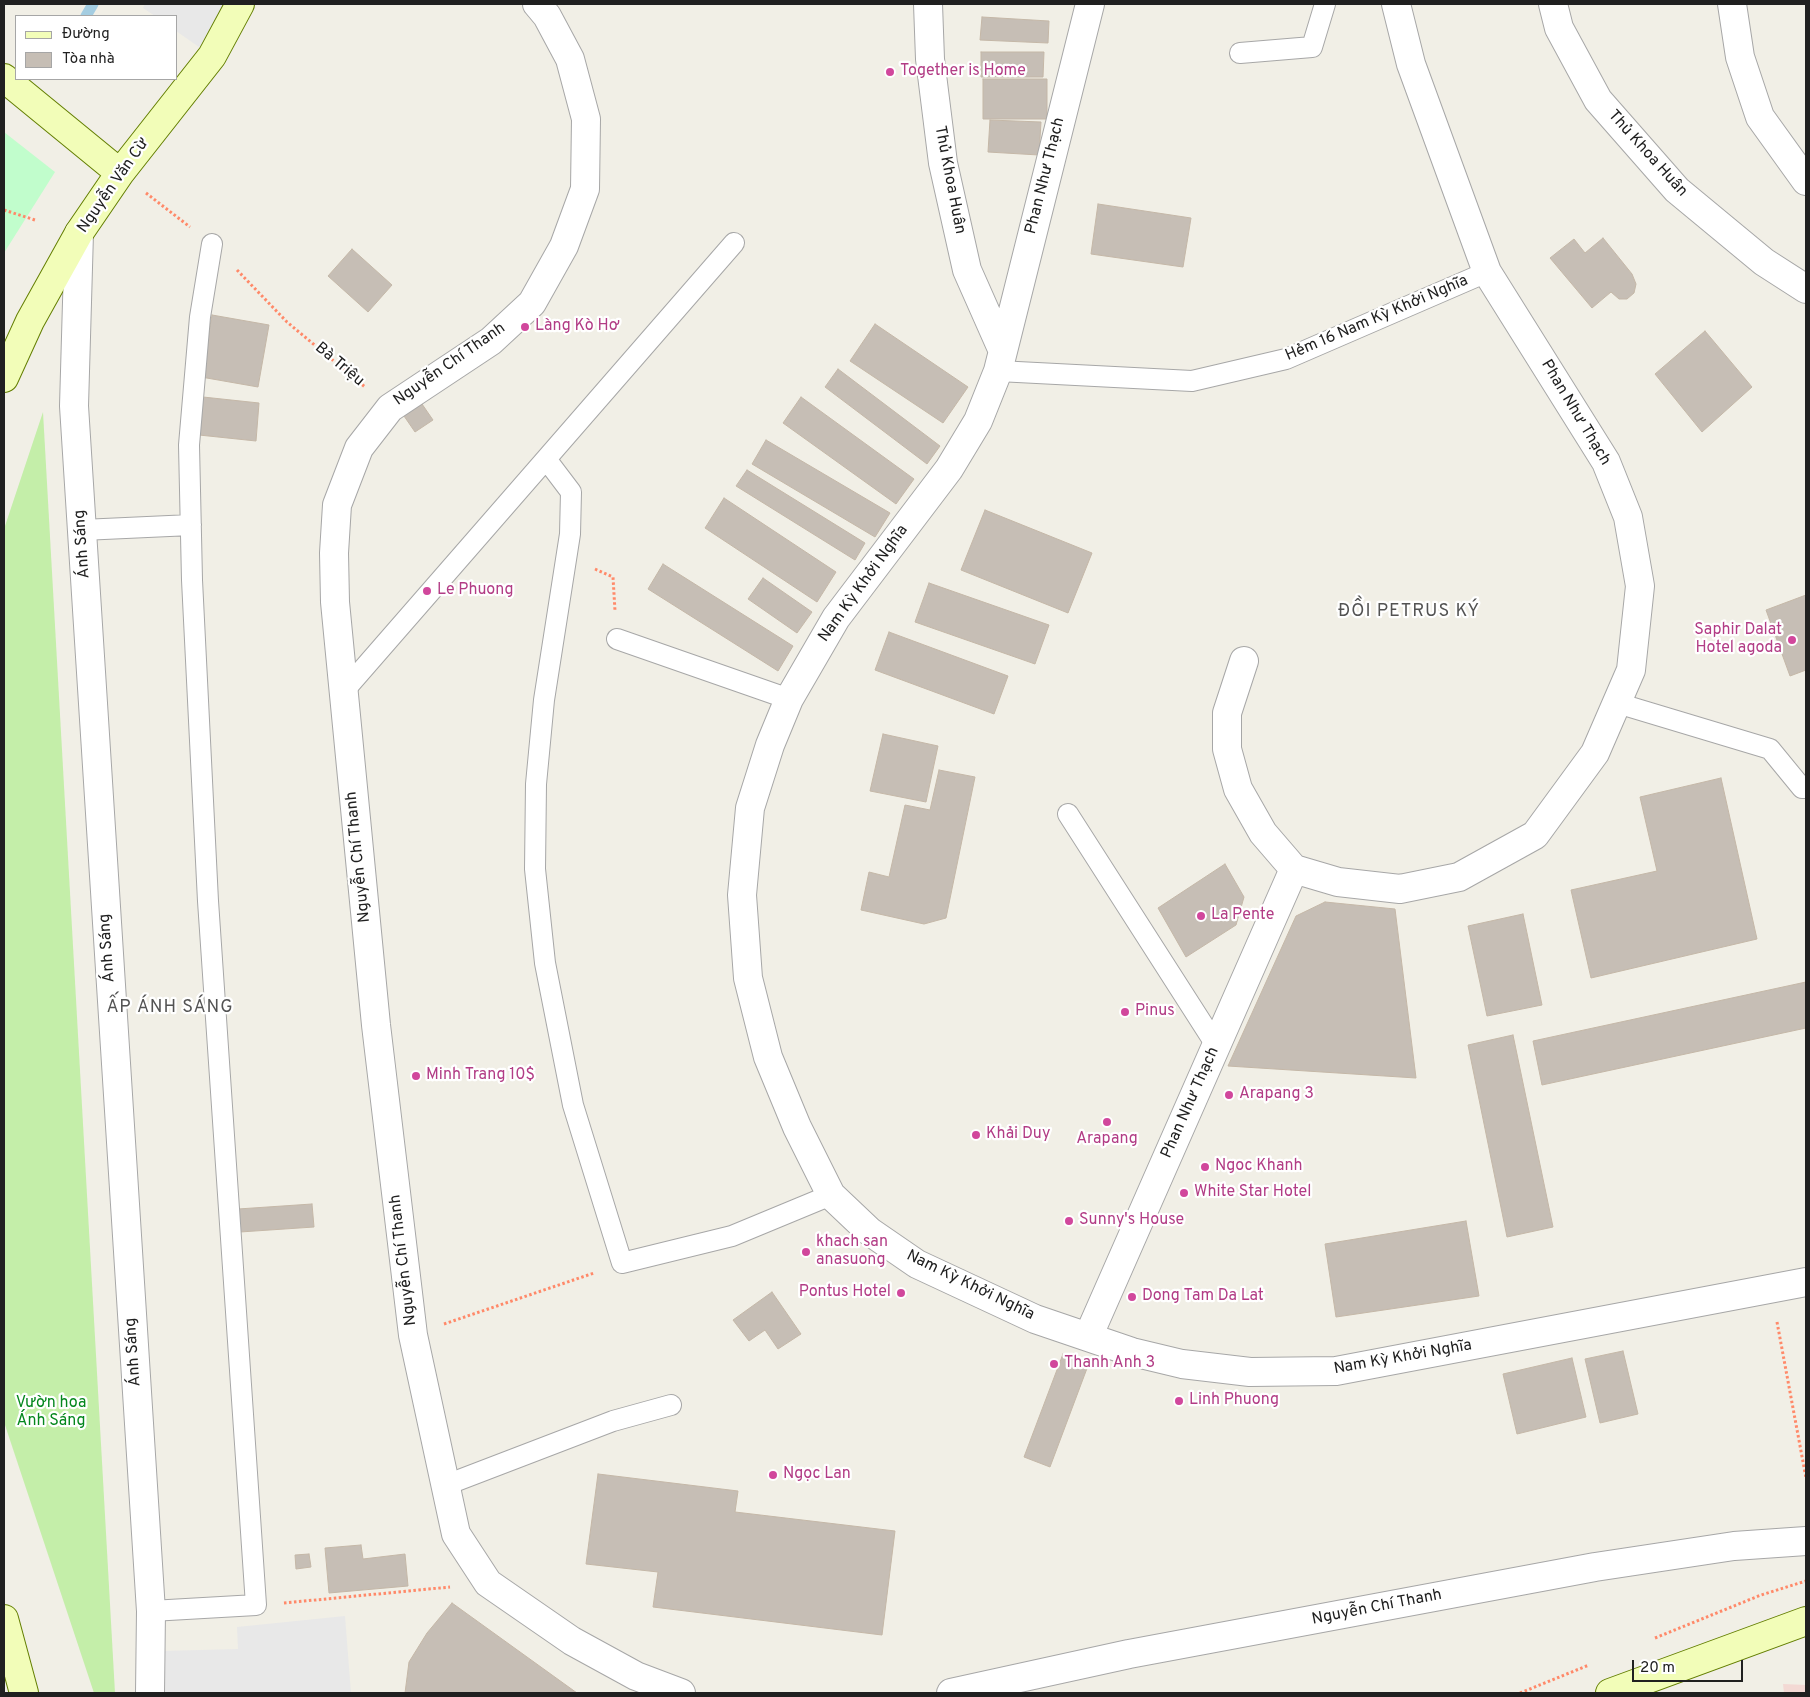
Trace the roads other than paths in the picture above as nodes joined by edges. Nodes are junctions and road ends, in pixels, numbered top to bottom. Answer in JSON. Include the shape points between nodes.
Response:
{"nodes":[{"id":1,"x":240,"y":4,"type":"edge"},
{"id":2,"x":537,"y":4,"type":"edge"},
{"id":3,"x":928,"y":4,"type":"edge"},
{"id":4,"x":1090,"y":4,"type":"edge"},
{"id":5,"x":1325,"y":4,"type":"edge"},
{"id":6,"x":1396,"y":4,"type":"edge"},
{"id":7,"x":1553,"y":4,"type":"edge"},
{"id":8,"x":1732,"y":4,"type":"edge"},
{"id":9,"x":1240,"y":53,"type":"dead end"},
{"id":10,"x":4,"y":78,"type":"edge"},
{"id":11,"x":120,"y":173,"type":"junction"},
{"id":12,"x":1806,"y":181,"type":"edge"},
{"id":13,"x":79,"y":233,"type":"junction"},
{"id":14,"x":734,"y":242,"type":"dead end"},
{"id":15,"x":212,"y":244,"type":"dead end"},
{"id":16,"x":1487,"y":272,"type":"junction"},
{"id":17,"x":1806,"y":289,"type":"edge"},
{"id":18,"x":1000,"y":360,"type":"junction"},
{"id":19,"x":4,"y":378,"type":"edge"},
{"id":20,"x":546,"y":460,"type":"junction"},
{"id":21,"x":191,"y":525,"type":"junction"},
{"id":22,"x":82,"y":530,"type":"junction"},
{"id":23,"x":617,"y":640,"type":"road end"},
{"id":24,"x":1244,"y":661,"type":"dead end"},
{"id":25,"x":343,"y":692,"type":"junction"},
{"id":26,"x":789,"y":699,"type":"junction"},
{"id":27,"x":1617,"y":703,"type":"junction"},
{"id":28,"x":1806,"y":788,"type":"edge"},
{"id":29,"x":1068,"y":814,"type":"dead end"},
{"id":30,"x":1294,"y":869,"type":"junction"},
{"id":31,"x":1216,"y":1045,"type":"junction"},
{"id":32,"x":832,"y":1194,"type":"junction"},
{"id":33,"x":1806,"y":1282,"type":"edge"},
{"id":34,"x":1088,"y":1337,"type":"junction"},
{"id":35,"x":672,"y":1405,"type":"dead end"},
{"id":36,"x":446,"y":1485,"type":"junction"},
{"id":37,"x":1806,"y":1541,"type":"edge"},
{"id":38,"x":151,"y":1611,"type":"junction"},
{"id":39,"x":4,"y":1619,"type":"edge"},
{"id":40,"x":1806,"y":1621,"type":"edge"},
{"id":41,"x":24,"y":1693,"type":"edge"},
{"id":42,"x":150,"y":1693,"type":"edge"},
{"id":43,"x":681,"y":1693,"type":"edge"},
{"id":44,"x":951,"y":1693,"type":"edge"},
{"id":45,"x":1610,"y":1693,"type":"edge"}],
"edges":[{"from":1,"to":11,"type":"main road","name":"Nguyễn Văn Cừ","via":[[212,56]]},
{"from":2,"to":25,"type":"street","name":"Nguyễn Chí Thanh","via":[[570,59],[586,119],[585,189],[564,246],[532,303],[491,341],[390,408],[359,448],[337,505],[335,602]]},
{"from":3,"to":18,"type":"street","name":"Thủ Khoa Huân","via":[[930,59],[943,163],[967,270]]},
{"from":4,"to":18,"type":"street","name":"Phan Như Thạch"},
{"from":5,"to":9,"type":"lane","via":[[1312,47]]},
{"from":6,"to":16,"type":"street","name":"Phan Như Thạch","via":[[1411,64]]},
{"from":7,"to":17,"type":"street","name":"Thủ Khoa Huân","via":[[1559,28],[1598,100],[1677,190],[1764,262]]},
{"from":8,"to":12,"type":"street","via":[[1740,57],[1760,117]]},
{"from":10,"to":11,"type":"main road"},
{"from":11,"to":13,"type":"main road","name":"Nguyễn Văn Cừ"},
{"from":13,"to":19,"type":"main road","name":"Nguyễn Văn Cừ","via":[[30,322]]},
{"from":13,"to":22,"type":"street","name":"Ánh Sáng","via":[[74,406]]},
{"from":14,"to":20,"type":"lane"},
{"from":15,"to":21,"type":"lane","via":[[200,317],[189,445]]},
{"from":16,"to":18,"type":"lane","name":"Hẻm 16 Nam Kỳ Khởi Nghĩa","via":[[1286,359],[1192,381]]},
{"from":16,"to":27,"type":"street","name":"Phan Như Thạch","via":[[1606,462],[1628,517],[1640,586],[1631,670]]},
{"from":18,"to":26,"type":"street","name":"Nam Kỳ Khởi Nghĩa","via":[[978,421],[949,469],[836,618]]},
{"from":20,"to":25,"type":"lane"},
{"from":20,"to":32,"type":"lane","via":[[571,492],[570,534],[543,710],[536,784],[535,869],[545,963],[573,1105],[622,1264],[732,1236]]},
{"from":21,"to":22,"type":"lane"},
{"from":21,"to":38,"type":"lane","via":[[208,901],[256,1606]]},
{"from":22,"to":38,"type":"street","name":"Ánh Sáng"},
{"from":23,"to":26,"type":"lane"},
{"from":24,"to":30,"type":"street","via":[[1226,712],[1227,749],[1238,789],[1263,833]]},
{"from":25,"to":36,"type":"street","name":"Nguyễn Chí Thanh","via":[[376,1025],[413,1335]]},
{"from":26,"to":32,"type":"street","name":"Nam Kỳ Khởi Nghĩa","via":[[750,808],[742,895],[748,978],[768,1057],[797,1127]]},
{"from":27,"to":28,"type":"lane","via":[[1770,749],[1802,788]]},
{"from":27,"to":30,"type":"street","name":"Phan Như Thạch","via":[[1595,754],[1534,835],[1458,877],[1400,889],[1338,882]]},
{"from":29,"to":31,"type":"lane"},
{"from":30,"to":31,"type":"street","name":"Phan Như Thạch"},
{"from":31,"to":34,"type":"street","name":"Phan Như Thạch"},
{"from":32,"to":34,"type":"street","name":"Nam Kỳ Khởi Nghĩa","via":[[869,1231],[917,1264],[1035,1319]]},
{"from":33,"to":34,"type":"street","name":"Nam Kỳ Khởi Nghĩa","via":[[1336,1371],[1250,1372],[1182,1364]]},
{"from":35,"to":36,"type":"lane","via":[[613,1421]]},
{"from":36,"to":43,"type":"street","name":"Nguyễn Chí Thanh","via":[[456,1534],[488,1583],[572,1641],[636,1676]]},
{"from":37,"to":44,"type":"street","name":"Nguyễn Chí Thanh","via":[[1734,1546],[1595,1567],[1129,1654]]},
{"from":38,"to":42,"type":"street","name":"Ánh Sáng"},
{"from":39,"to":41,"type":"main road"},
{"from":40,"to":45,"type":"main road"}]}
